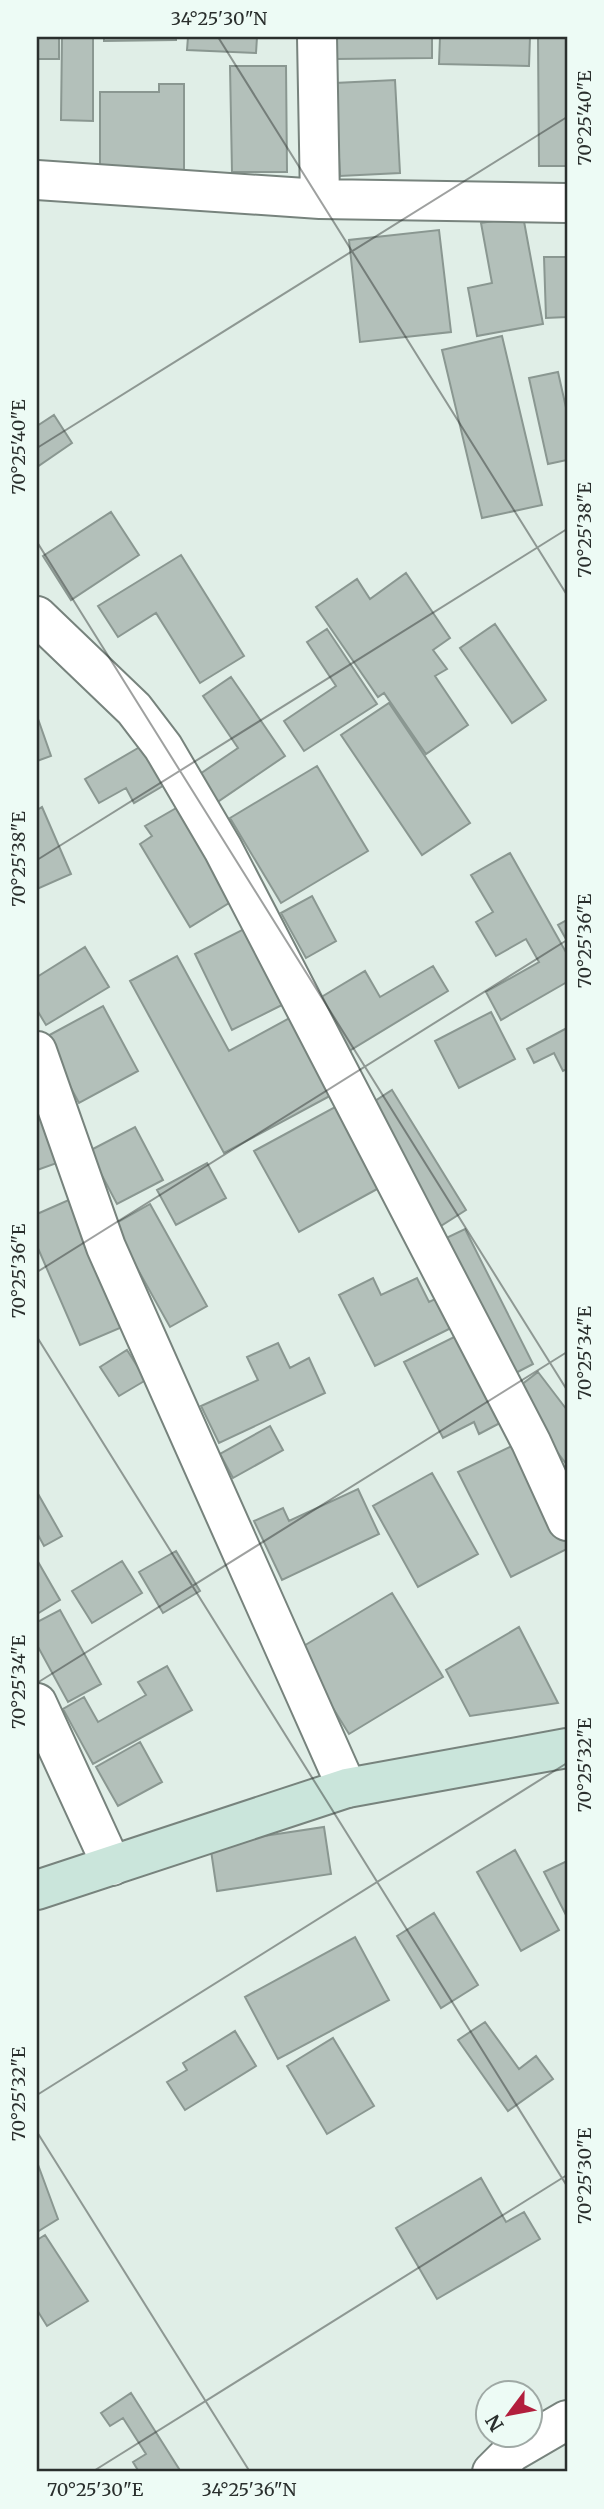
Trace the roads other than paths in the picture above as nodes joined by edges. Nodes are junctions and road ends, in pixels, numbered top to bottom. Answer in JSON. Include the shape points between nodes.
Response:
{"nodes":[{"id":1,"x":317,"y":37,"type":"edge"},
{"id":2,"x":37,"y":180,"type":"edge"},
{"id":3,"x":320,"y":200,"type":"junction"},
{"id":4,"x":567,"y":203,"type":"edge"},
{"id":5,"x":37,"y":616,"type":"edge"},
{"id":6,"x":37,"y":1051,"type":"edge"},
{"id":7,"x":567,"y":1521,"type":"edge"},
{"id":8,"x":37,"y":1703,"type":"edge"},
{"id":9,"x":567,"y":1748,"type":"edge"},
{"id":10,"x":348,"y":1788,"type":"junction"},
{"id":11,"x":112,"y":1866,"type":"junction"},
{"id":12,"x":37,"y":1890,"type":"edge"},
{"id":13,"x":567,"y":2420,"type":"edge"},
{"id":14,"x":492,"y":2472,"type":"edge"}],
"edges":[{"from":1,"to":3,"type":"street"},
{"from":2,"to":3,"type":"street"},
{"from":3,"to":4,"type":"street"},
{"from":5,"to":7,"type":"street","via":[[134,709],[163,747],[223,849]]},
{"from":6,"to":10,"type":"street","via":[[106,1247]]},
{"from":8,"to":11,"type":"street"},
{"from":9,"to":10,"type":"street"},
{"from":10,"to":11,"type":"street"},
{"from":11,"to":12,"type":"street"},
{"from":13,"to":14,"type":"street","via":[[512,2452]]}]}
